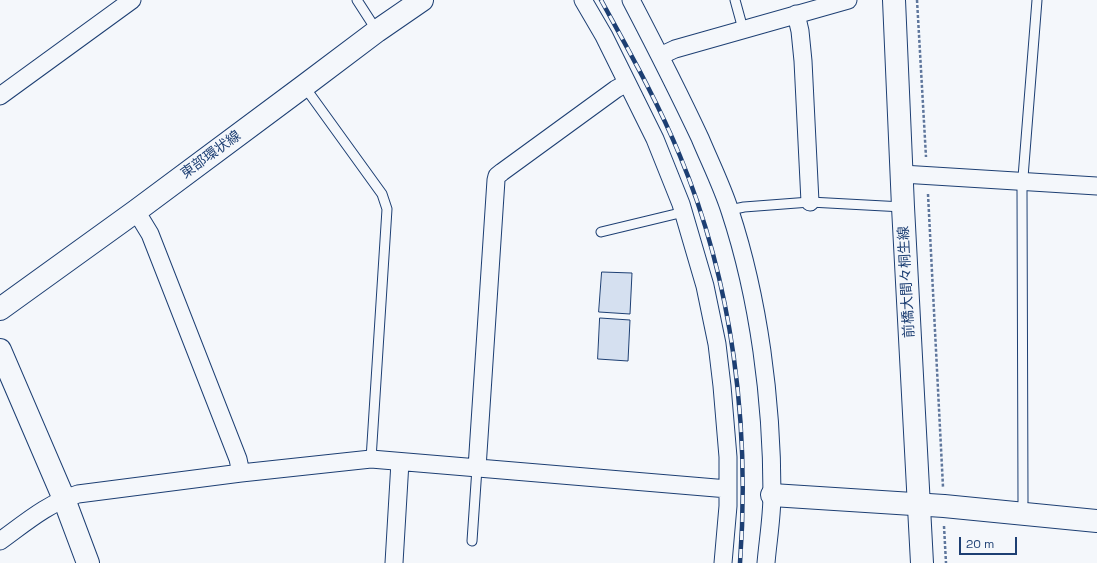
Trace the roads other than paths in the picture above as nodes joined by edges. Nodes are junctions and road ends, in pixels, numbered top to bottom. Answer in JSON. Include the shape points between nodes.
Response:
{"nodes":[{"id":1,"x":132,"y":0,"type":"edge"},
{"id":2,"x":357,"y":0,"type":"edge"},
{"id":3,"x":422,"y":0,"type":"edge"},
{"id":4,"x":583,"y":0,"type":"edge"},
{"id":5,"x":631,"y":0,"type":"edge"},
{"id":6,"x":735,"y":0,"type":"edge"},
{"id":7,"x":848,"y":0,"type":"edge"},
{"id":8,"x":894,"y":0,"type":"edge"},
{"id":9,"x":1037,"y":0,"type":"edge"},
{"id":10,"x":796,"y":14,"type":"junction"},
{"id":11,"x":743,"y":29,"type":"junction"},
{"id":12,"x":377,"y":30,"type":"junction"},
{"id":13,"x":660,"y":56,"type":"junction"},
{"id":14,"x":627,"y":83,"type":"junction"},
{"id":15,"x":304,"y":86,"type":"junction"},
{"id":16,"x":0,"y":96,"type":"edge"},
{"id":17,"x":902,"y":174,"type":"junction"},
{"id":18,"x":1023,"y":182,"type":"junction"},
{"id":19,"x":1097,"y":186,"type":"edge"},
{"id":20,"x":810,"y":202,"type":"junction"},
{"id":21,"x":903,"y":207,"type":"junction"},
{"id":22,"x":730,"y":210,"type":"junction"},
{"id":23,"x":136,"y":211,"type":"junction"},
{"id":24,"x":684,"y":212,"type":"junction"},
{"id":25,"x":601,"y":232,"type":"dead end"},
{"id":26,"x":0,"y":309,"type":"edge"},
{"id":27,"x":0,"y":350,"type":"edge"},
{"id":28,"x":371,"y":459,"type":"junction"},
{"id":29,"x":400,"y":462,"type":"junction"},
{"id":30,"x":476,"y":468,"type":"junction"},
{"id":31,"x":240,"y":472,"type":"junction"},
{"id":32,"x":728,"y":489,"type":"junction"},
{"id":33,"x":772,"y":495,"type":"junction"},
{"id":34,"x":64,"y":498,"type":"junction"},
{"id":35,"x":919,"y":505,"type":"junction"},
{"id":36,"x":1022,"y":514,"type":"junction"},
{"id":37,"x":1097,"y":521,"type":"edge"},
{"id":38,"x":0,"y":541,"type":"edge"},
{"id":39,"x":472,"y":541,"type":"dead end"},
{"id":40,"x":88,"y":563,"type":"edge"},
{"id":41,"x":394,"y":563,"type":"edge"},
{"id":42,"x":723,"y":563,"type":"edge"},
{"id":43,"x":766,"y":563,"type":"edge"},
{"id":44,"x":922,"y":563,"type":"edge"}],
"edges":[{"from":1,"to":16,"type":"street"},
{"from":2,"to":12,"type":"lane"},
{"from":3,"to":12,"type":"street","name":"東部環状線"},
{"from":4,"to":14,"type":"street"},
{"from":5,"to":13,"type":"street"},
{"from":6,"to":11,"type":"lane"},
{"from":7,"to":10,"type":"street"},
{"from":8,"to":17,"type":"street","name":"前橋大間々桐生線"},
{"from":9,"to":18,"type":"lane"},
{"from":10,"to":11,"type":"street"},
{"from":10,"to":20,"type":"street","via":[[802,54]]},
{"from":11,"to":13,"type":"street","via":[[675,48]]},
{"from":12,"to":15,"type":"street","name":"東部環状線"},
{"from":13,"to":22,"type":"street"},
{"from":14,"to":24,"type":"street","via":[[655,139]]},
{"from":14,"to":30,"type":"street","via":[[497,176]]},
{"from":15,"to":23,"type":"street","name":"東部環状線"},
{"from":15,"to":28,"type":"lane","via":[[382,194],[387,209]]},
{"from":17,"to":18,"type":"street"},
{"from":17,"to":21,"type":"street","name":"前橋大間々桐生線"},
{"from":18,"to":19,"type":"street"},
{"from":18,"to":36,"type":"lane"},
{"from":20,"to":21,"type":"lane"},
{"from":20,"to":22,"type":"lane"},
{"from":21,"to":35,"type":"street","name":"前橋大間々桐生線"},
{"from":22,"to":33,"type":"street","via":[[745,269],[763,362]]},
{"from":23,"to":26,"type":"street","name":"東部環状線"},
{"from":23,"to":31,"type":"street","via":[[150,234],[238,459]]},
{"from":24,"to":25,"type":"lane"},
{"from":24,"to":32,"type":"street","via":[[705,286],[717,344],[726,428]]},
{"from":27,"to":34,"type":"street"},
{"from":28,"to":29,"type":"street"},
{"from":28,"to":31,"type":"street"},
{"from":29,"to":30,"type":"street"},
{"from":29,"to":41,"type":"street"},
{"from":30,"to":32,"type":"street"},
{"from":30,"to":39,"type":"lane"},
{"from":31,"to":34,"type":"street","via":[[91,491]]},
{"from":32,"to":42,"type":"street"},
{"from":33,"to":35,"type":"street"},
{"from":33,"to":43,"type":"street"},
{"from":34,"to":38,"type":"street","via":[[44,509]]},
{"from":34,"to":40,"type":"street"},
{"from":35,"to":36,"type":"street"},
{"from":35,"to":44,"type":"street","name":"前橋大間々桐生線"},
{"from":36,"to":37,"type":"street"}]}
